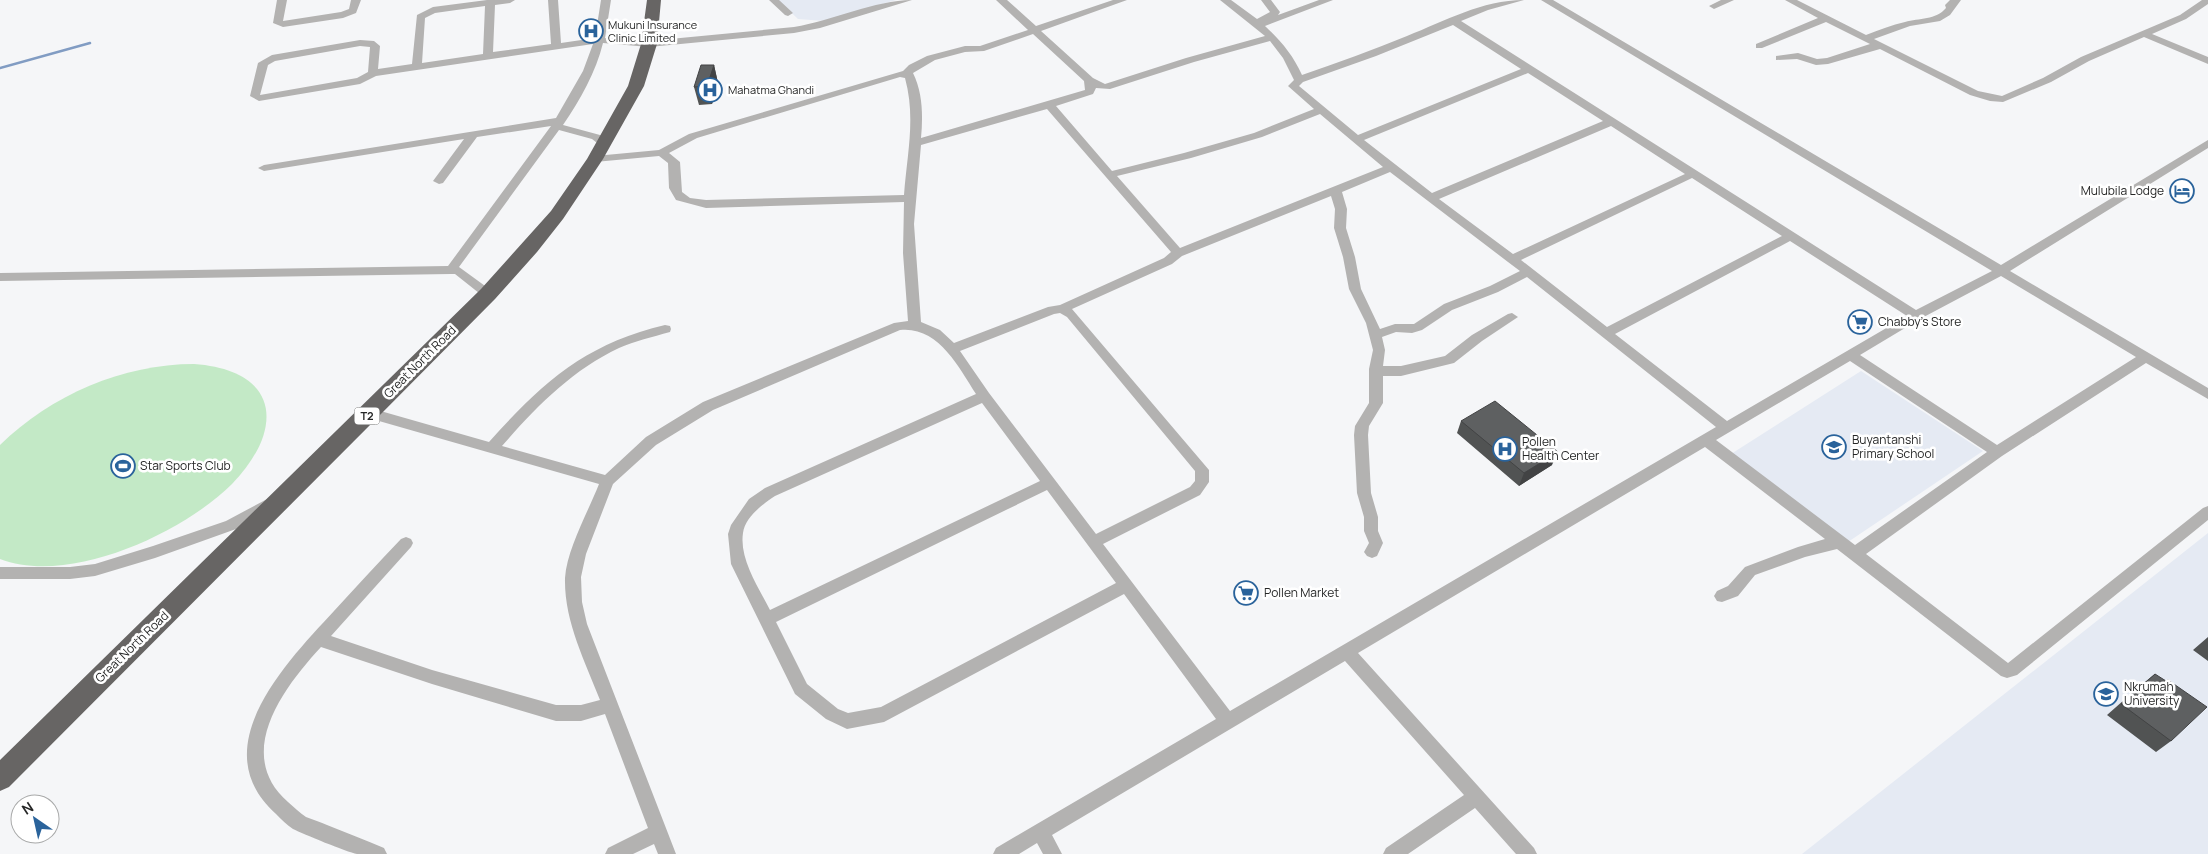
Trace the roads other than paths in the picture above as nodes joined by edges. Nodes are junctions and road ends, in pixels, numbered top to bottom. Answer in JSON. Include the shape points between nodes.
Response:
{"nodes":[{"id":1,"x":282,"y":0,"type":"edge"},
{"id":2,"x":356,"y":0,"type":"edge"},
{"id":3,"x":510,"y":0,"type":"edge"},
{"id":4,"x":553,"y":0,"type":"edge"},
{"id":5,"x":606,"y":0,"type":"edge"},
{"id":6,"x":654,"y":0,"type":"edge"},
{"id":7,"x":774,"y":0,"type":"edge"},
{"id":8,"x":907,"y":0,"type":"edge"},
{"id":9,"x":1001,"y":0,"type":"edge"},
{"id":10,"x":1122,"y":0,"type":"edge"},
{"id":11,"x":1225,"y":0,"type":"edge"},
{"id":12,"x":1266,"y":0,"type":"edge"},
{"id":13,"x":1328,"y":0,"type":"edge"},
{"id":14,"x":1519,"y":0,"type":"edge"},
{"id":15,"x":1546,"y":0,"type":"edge"},
{"id":16,"x":1729,"y":0,"type":"edge"},
{"id":17,"x":1790,"y":0,"type":"edge"},
{"id":18,"x":1956,"y":0,"type":"edge"},
{"id":19,"x":2208,"y":0,"type":"edge"},
{"id":20,"x":490,"y":2,"type":"junction"},
{"id":21,"x":1714,"y":6,"type":"dead end"},
{"id":22,"x":788,"y":12,"type":"dead end"},
{"id":23,"x":1827,"y":18,"type":"junction"},
{"id":24,"x":1452,"y":20,"type":"junction"},
{"id":25,"x":1259,"y":25,"type":"junction"},
{"id":26,"x":1035,"y":30,"type":"junction"},
{"id":27,"x":2145,"y":34,"type":"junction"},
{"id":28,"x":1273,"y":37,"type":"junction"},
{"id":29,"x":1867,"y":38,"type":"junction"},
{"id":30,"x":599,"y":40,"type":"junction"},
{"id":31,"x":649,"y":44,"type":"junction"},
{"id":32,"x":556,"y":45,"type":"junction"},
{"id":33,"x":1759,"y":46,"type":"dead end"},
{"id":34,"x":1883,"y":46,"type":"junction"},
{"id":35,"x":488,"y":56,"type":"junction"},
{"id":36,"x":1780,"y":58,"type":"dead end"},
{"id":37,"x":2208,"y":61,"type":"edge"},
{"id":38,"x":416,"y":66,"type":"junction"},
{"id":39,"x":1529,"y":70,"type":"junction"},
{"id":40,"x":373,"y":73,"type":"junction"},
{"id":41,"x":906,"y":74,"type":"junction"},
{"id":42,"x":1089,"y":80,"type":"junction"},
{"id":43,"x":1299,"y":80,"type":"junction"},
{"id":44,"x":1104,"y":87,"type":"junction"},
{"id":45,"x":1089,"y":92,"type":"junction"},
{"id":46,"x":1049,"y":105,"type":"junction"},
{"id":47,"x":1321,"y":110,"type":"junction"},
{"id":48,"x":1612,"y":122,"type":"junction"},
{"id":49,"x":558,"y":124,"type":"junction"},
{"id":50,"x":473,"y":135,"type":"junction"},
{"id":51,"x":1357,"y":139,"type":"junction"},
{"id":52,"x":917,"y":143,"type":"junction"},
{"id":53,"x":2208,"y":143,"type":"edge"},
{"id":54,"x":600,"y":151,"type":"junction"},
{"id":55,"x":661,"y":153,"type":"junction"},
{"id":56,"x":264,"y":168,"type":"dead end"},
{"id":57,"x":1391,"y":168,"type":"junction"},
{"id":58,"x":1693,"y":174,"type":"junction"},
{"id":59,"x":1108,"y":175,"type":"junction"},
{"id":60,"x":439,"y":181,"type":"dead end"},
{"id":61,"x":1336,"y":189,"type":"junction"},
{"id":62,"x":910,"y":198,"type":"junction"},
{"id":63,"x":1431,"y":198,"type":"junction"},
{"id":64,"x":1791,"y":236,"type":"junction"},
{"id":65,"x":1178,"y":253,"type":"junction"},
{"id":66,"x":1512,"y":259,"type":"junction"},
{"id":67,"x":451,"y":270,"type":"junction"},
{"id":68,"x":2001,"y":271,"type":"junction"},
{"id":69,"x":1528,"y":272,"type":"junction"},
{"id":70,"x":0,"y":276,"type":"edge"},
{"id":71,"x":488,"y":294,"type":"junction"},
{"id":72,"x":1062,"y":309,"type":"junction"},
{"id":73,"x":1916,"y":316,"type":"junction"},
{"id":74,"x":1512,"y":317,"type":"dead end"},
{"id":75,"x":915,"y":324,"type":"junction"},
{"id":76,"x":665,"y":329,"type":"dead end"},
{"id":77,"x":1606,"y":333,"type":"junction"},
{"id":78,"x":1375,"y":335,"type":"junction"},
{"id":79,"x":952,"y":349,"type":"junction"},
{"id":80,"x":1850,"y":354,"type":"junction"},
{"id":81,"x":2145,"y":358,"type":"junction"},
{"id":82,"x":1376,"y":370,"type":"junction"},
{"id":83,"x":2208,"y":394,"type":"edge"},
{"id":84,"x":984,"y":396,"type":"junction"},
{"id":85,"x":370,"y":413,"type":"junction"},
{"id":86,"x":1726,"y":427,"type":"junction"},
{"id":87,"x":1705,"y":440,"type":"junction"},
{"id":88,"x":492,"y":449,"type":"junction"},
{"id":89,"x":1997,"y":452,"type":"junction"},
{"id":90,"x":607,"y":481,"type":"junction"},
{"id":91,"x":1050,"y":482,"type":"junction"},
{"id":92,"x":286,"y":494,"type":"junction"},
{"id":93,"x":2208,"y":512,"type":"edge"},
{"id":94,"x":1095,"y":541,"type":"junction"},
{"id":95,"x":1838,"y":542,"type":"junction"},
{"id":96,"x":406,"y":543,"type":"dead end"},
{"id":97,"x":1372,"y":552,"type":"dead end"},
{"id":98,"x":1854,"y":554,"type":"junction"},
{"id":99,"x":0,"y":573,"type":"edge"},
{"id":100,"x":1127,"y":585,"type":"junction"},
{"id":101,"x":1722,"y":596,"type":"dead end"},
{"id":102,"x":766,"y":620,"type":"junction"},
{"id":103,"x":319,"y":639,"type":"junction"},
{"id":104,"x":1346,"y":651,"type":"junction"},
{"id":105,"x":609,"y":705,"type":"junction"},
{"id":106,"x":1228,"y":721,"type":"junction"},
{"id":107,"x":0,"y":778,"type":"edge"},
{"id":108,"x":1477,"y":796,"type":"junction"},
{"id":109,"x":659,"y":832,"type":"junction"},
{"id":110,"x":1040,"y":832,"type":"junction"},
{"id":111,"x":378,"y":854,"type":"edge"},
{"id":112,"x":614,"y":854,"type":"edge"},
{"id":113,"x":667,"y":854,"type":"edge"},
{"id":114,"x":1002,"y":854,"type":"edge"},
{"id":115,"x":1053,"y":854,"type":"edge"},
{"id":116,"x":1392,"y":854,"type":"edge"},
{"id":117,"x":1528,"y":854,"type":"edge"}],
"edges":[{"from":1,"to":2,"type":"street","via":[[278,23],[283,24],[344,16],[353,11]]},
{"from":3,"to":20,"type":"street"},
{"from":4,"to":32,"type":"street"},
{"from":5,"to":30,"type":"street","via":[[605,23]]},
{"from":6,"to":31,"type":"highway","name":"Great North Road","number":"T2"},
{"from":7,"to":22,"type":"street"},
{"from":8,"to":31,"type":"street","via":[[805,28]]},
{"from":9,"to":26,"type":"street"},
{"from":10,"to":26,"type":"street"},
{"from":11,"to":25,"type":"street"},
{"from":12,"to":25,"type":"street","via":[[1275,12],[1260,20]]},
{"from":13,"to":25,"type":"street"},
{"from":14,"to":24,"type":"street"},
{"from":15,"to":68,"type":"street"},
{"from":16,"to":21,"type":"street"},
{"from":17,"to":23,"type":"street"},
{"from":18,"to":29,"type":"street","via":[[1947,14]]},
{"from":19,"to":27,"type":"street","via":[[2183,17]]},
{"from":20,"to":35,"type":"street"},
{"from":20,"to":38,"type":"street","via":[[433,10],[420,17]]},
{"from":23,"to":29,"type":"street"},
{"from":23,"to":33,"type":"street"},
{"from":24,"to":39,"type":"street"},
{"from":24,"to":43,"type":"street"},
{"from":25,"to":28,"type":"street"},
{"from":26,"to":41,"type":"street","via":[[981,49],[931,58]]},
{"from":26,"to":42,"type":"street"},
{"from":27,"to":34,"type":"street","via":[[2003,99],[1974,93]]},
{"from":27,"to":37,"type":"street"},
{"from":28,"to":43,"type":"street"},
{"from":28,"to":44,"type":"street"},
{"from":29,"to":34,"type":"street"},
{"from":30,"to":31,"type":"street"},
{"from":30,"to":32,"type":"street"},
{"from":30,"to":49,"type":"street","via":[[585,81]]},
{"from":31,"to":54,"type":"highway","name":"Great North Road","number":"T2","via":[[636,86]]},
{"from":32,"to":35,"type":"street"},
{"from":34,"to":36,"type":"street","via":[[1828,61],[1816,62],[1798,56]]},
{"from":35,"to":38,"type":"street"},
{"from":38,"to":40,"type":"street"},
{"from":39,"to":48,"type":"street"},
{"from":39,"to":51,"type":"street"},
{"from":40,"to":40,"type":"street","via":[[375,46],[371,43],[272,58],[263,64],[255,96],[259,98],[360,81]]},
{"from":41,"to":52,"type":"street","via":[[910,75],[914,93]]},
{"from":41,"to":55,"type":"street","via":[[693,136]]},
{"from":42,"to":44,"type":"street"},
{"from":42,"to":45,"type":"street"},
{"from":43,"to":47,"type":"street","via":[[1293,86]]},
{"from":44,"to":45,"type":"street"},
{"from":45,"to":46,"type":"street"},
{"from":46,"to":52,"type":"street"},
{"from":46,"to":59,"type":"street"},
{"from":47,"to":51,"type":"street"},
{"from":47,"to":59,"type":"street","via":[[1258,135]]},
{"from":48,"to":58,"type":"street"},
{"from":48,"to":63,"type":"street"},
{"from":49,"to":50,"type":"street"},
{"from":49,"to":54,"type":"street","via":[[596,137]]},
{"from":49,"to":67,"type":"street"},
{"from":50,"to":56,"type":"street"},
{"from":50,"to":60,"type":"street"},
{"from":51,"to":57,"type":"street"},
{"from":52,"to":62,"type":"street"},
{"from":53,"to":68,"type":"street"},
{"from":54,"to":55,"type":"street"},
{"from":54,"to":71,"type":"highway","name":"Great North Road","number":"T2","via":[[557,215]]},
{"from":55,"to":62,"type":"street","via":[[672,158],[675,189],[686,202]]},
{"from":57,"to":61,"type":"street"},
{"from":57,"to":63,"type":"street"},
{"from":58,"to":64,"type":"street"},
{"from":58,"to":66,"type":"street"},
{"from":59,"to":65,"type":"street"},
{"from":61,"to":65,"type":"street"},
{"from":61,"to":78,"type":"street","via":[[1341,209],[1340,228],[1350,257],[1355,289]]},
{"from":62,"to":75,"type":"street","via":[[908,251]]},
{"from":63,"to":66,"type":"street"},
{"from":64,"to":73,"type":"street"},
{"from":64,"to":77,"type":"street"},
{"from":65,"to":72,"type":"street","via":[[1168,261]]},
{"from":66,"to":69,"type":"street"},
{"from":67,"to":70,"type":"street"},
{"from":67,"to":71,"type":"street","via":[[458,271]]},
{"from":68,"to":73,"type":"street"},
{"from":68,"to":81,"type":"street"},
{"from":69,"to":77,"type":"street"},
{"from":69,"to":78,"type":"street","via":[[1448,307],[1418,327],[1395,328]]},
{"from":71,"to":85,"type":"highway","name":"Great North Road","number":"T2"},
{"from":72,"to":79,"type":"street"},
{"from":72,"to":94,"type":"street","via":[[1071,314],[1202,470],[1202,482],[1195,491]]},
{"from":73,"to":80,"type":"street"},
{"from":74,"to":82,"type":"street","via":[[1449,360],[1401,371]]},
{"from":75,"to":79,"type":"street","via":[[928,328]]},
{"from":75,"to":90,"type":"street","via":[[898,326],[708,406],[651,441]]},
{"from":76,"to":88,"type":"street","via":[[647,332],[601,352],[572,370],[545,391]]},
{"from":77,"to":86,"type":"street"},
{"from":78,"to":82,"type":"street","via":[[1379,350]]},
{"from":79,"to":84,"type":"street"},
{"from":80,"to":86,"type":"street"},
{"from":80,"to":89,"type":"street"},
{"from":81,"to":83,"type":"street"},
{"from":81,"to":89,"type":"street"},
{"from":82,"to":97,"type":"street","via":[[1376,403],[1362,426],[1361,435],[1364,493],[1376,542]]},
{"from":84,"to":91,"type":"street"},
{"from":84,"to":102,"type":"street","via":[[770,492],[754,503],[735,534],[739,564]]},
{"from":85,"to":88,"type":"street"},
{"from":85,"to":92,"type":"highway","name":"Great North Road","number":"T2"},
{"from":86,"to":87,"type":"street"},
{"from":87,"to":95,"type":"street"},
{"from":87,"to":104,"type":"street"},
{"from":88,"to":90,"type":"street"},
{"from":89,"to":98,"type":"street"},
{"from":90,"to":105,"type":"street","via":[[578,554],[573,577],[579,624]]},
{"from":91,"to":94,"type":"street"},
{"from":91,"to":102,"type":"street"},
{"from":92,"to":99,"type":"street","via":[[231,525],[107,566],[70,573]]},
{"from":92,"to":107,"type":"highway","name":"Great North Road","number":"T2"},
{"from":93,"to":98,"type":"street","via":[[2007,671]]},
{"from":94,"to":100,"type":"street"},
{"from":95,"to":98,"type":"street"},
{"from":95,"to":101,"type":"street","via":[[1750,571],[1732,591]]},
{"from":96,"to":103,"type":"street"},
{"from":100,"to":102,"type":"street","via":[[884,714],[847,721],[832,714],[801,689]]},
{"from":100,"to":106,"type":"street"},
{"from":103,"to":105,"type":"street","via":[[432,677],[556,713],[581,713]]},
{"from":103,"to":111,"type":"street","via":[[298,661],[266,707],[256,743],[255,762],[259,779],[275,801],[298,822]]},
{"from":104,"to":106,"type":"street"},
{"from":104,"to":108,"type":"street"},
{"from":105,"to":109,"type":"street"},
{"from":106,"to":110,"type":"street"},
{"from":108,"to":116,"type":"street"},
{"from":108,"to":117,"type":"street"},
{"from":109,"to":112,"type":"street"},
{"from":109,"to":113,"type":"street"},
{"from":110,"to":114,"type":"street"},
{"from":110,"to":115,"type":"street"}]}
